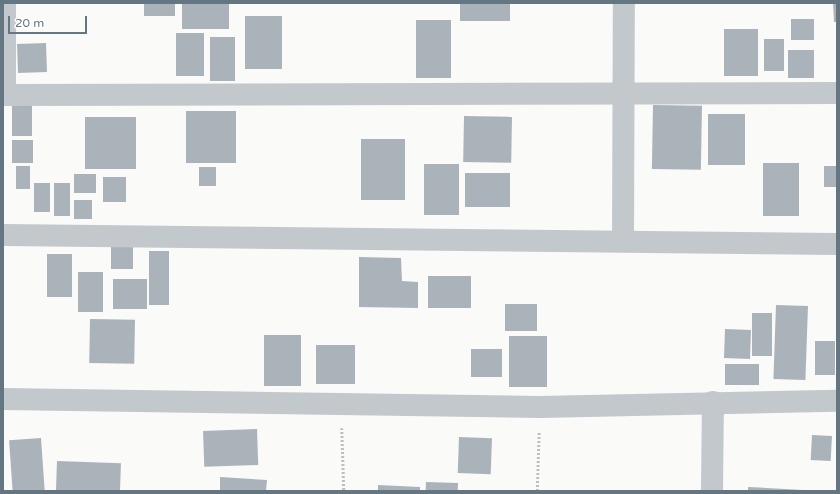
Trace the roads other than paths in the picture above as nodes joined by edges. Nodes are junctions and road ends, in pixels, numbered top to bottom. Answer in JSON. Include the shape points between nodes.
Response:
{"nodes":[{"id":1,"x":5,"y":3,"type":"edge"},
{"id":2,"x":624,"y":3,"type":"edge"},
{"id":3,"x":837,"y":93,"type":"edge"},
{"id":4,"x":624,"y":94,"type":"junction"},
{"id":5,"x":4,"y":95,"type":"edge"},
{"id":6,"x":3,"y":235,"type":"edge"},
{"id":7,"x":623,"y":242,"type":"junction"},
{"id":8,"x":837,"y":244,"type":"edge"},
{"id":9,"x":3,"y":399,"type":"edge"},
{"id":10,"x":837,"y":401,"type":"edge"},
{"id":11,"x":713,"y":402,"type":"junction"},
{"id":12,"x":712,"y":491,"type":"edge"}],
"edges":[{"from":1,"to":5,"type":"street"},
{"from":2,"to":4,"type":"street"},
{"from":3,"to":4,"type":"street"},
{"from":4,"to":5,"type":"street"},
{"from":4,"to":7,"type":"street"},
{"from":6,"to":7,"type":"street"},
{"from":7,"to":8,"type":"street"},
{"from":9,"to":11,"type":"street","via":[[540,407]]},
{"from":10,"to":11,"type":"street"},
{"from":11,"to":12,"type":"street"}]}
